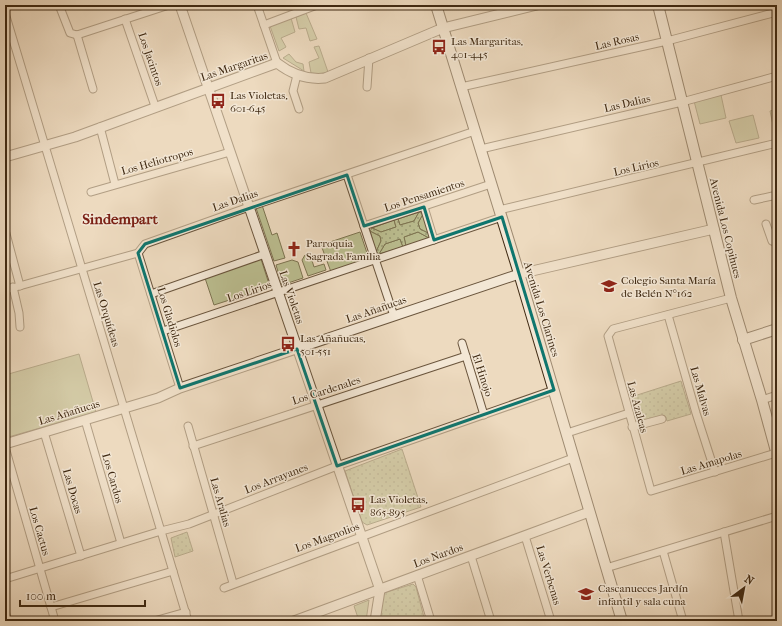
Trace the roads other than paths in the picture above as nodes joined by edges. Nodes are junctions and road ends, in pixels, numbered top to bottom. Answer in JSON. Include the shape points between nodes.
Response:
{"nodes":[{"id":1,"x":59,"y":5,"type":"edge"},
{"id":2,"x":169,"y":5,"type":"edge"},
{"id":3,"x":180,"y":5,"type":"edge"},
{"id":4,"x":257,"y":5,"type":"edge"},
{"id":5,"x":317,"y":5,"type":"edge"},
{"id":6,"x":436,"y":5,"type":"edge"},
{"id":7,"x":537,"y":5,"type":"edge"},
{"id":8,"x":658,"y":5,"type":"edge"},
{"id":9,"x":5,"y":12,"type":"edge"},
{"id":10,"x":777,"y":12,"type":"edge"},
{"id":11,"x":125,"y":19,"type":"junction"},
{"id":12,"x":264,"y":24,"type":"junction"},
{"id":13,"x":443,"y":28,"type":"junction"},
{"id":14,"x":77,"y":35,"type":"junction"},
{"id":15,"x":667,"y":41,"type":"junction"},
{"id":16,"x":369,"y":58,"type":"junction"},
{"id":17,"x":277,"y":63,"type":"junction"},
{"id":18,"x":297,"y":75,"type":"junction"},
{"id":19,"x":777,"y":76,"type":"edge"},
{"id":20,"x":208,"y":87,"type":"junction"},
{"id":21,"x":367,"y":87,"type":"dead end"},
{"id":22,"x":461,"y":87,"type":"junction"},
{"id":23,"x":93,"y":89,"type":"dead end"},
{"id":24,"x":682,"y":102,"type":"junction"},
{"id":25,"x":155,"y":106,"type":"junction"},
{"id":26,"x":299,"y":109,"type":"dead end"},
{"id":27,"x":100,"y":127,"type":"junction"},
{"id":28,"x":475,"y":130,"type":"junction"},
{"id":29,"x":777,"y":144,"type":"edge"},
{"id":30,"x":45,"y":145,"type":"junction"},
{"id":31,"x":481,"y":149,"type":"junction"},
{"id":32,"x":230,"y":152,"type":"junction"},
{"id":33,"x":5,"y":157,"type":"edge"},
{"id":34,"x":698,"y":164,"type":"junction"},
{"id":35,"x":347,"y":175,"type":"junction"},
{"id":36,"x":115,"y":184,"type":"junction"},
{"id":37,"x":491,"y":184,"type":"junction"},
{"id":38,"x":91,"y":192,"type":"dead end"},
{"id":39,"x":777,"y":195,"type":"edge"},
{"id":40,"x":754,"y":200,"type":"dead end"},
{"id":41,"x":249,"y":207,"type":"junction"},
{"id":42,"x":424,"y":207,"type":"junction"},
{"id":43,"x":501,"y":214,"type":"junction"},
{"id":44,"x":766,"y":224,"type":"dead end"},
{"id":45,"x":364,"y":226,"type":"junction"},
{"id":46,"x":714,"y":229,"type":"junction"},
{"id":47,"x":5,"y":230,"type":"edge"},
{"id":48,"x":434,"y":240,"type":"junction"},
{"id":49,"x":777,"y":243,"type":"edge"},
{"id":50,"x":138,"y":253,"type":"junction"},
{"id":51,"x":265,"y":254,"type":"junction"},
{"id":52,"x":375,"y":260,"type":"junction"},
{"id":53,"x":82,"y":268,"type":"junction"},
{"id":54,"x":519,"y":274,"type":"junction"},
{"id":55,"x":17,"y":286,"type":"junction"},
{"id":56,"x":5,"y":290,"type":"edge"},
{"id":57,"x":278,"y":292,"type":"junction"},
{"id":58,"x":151,"y":294,"type":"junction"},
{"id":59,"x":731,"y":298,"type":"junction"},
{"id":60,"x":668,"y":315,"type":"junction"},
{"id":61,"x":394,"y":316,"type":"junction"},
{"id":62,"x":20,"y":327,"type":"dead end"},
{"id":63,"x":777,"y":329,"type":"edge"},
{"id":64,"x":163,"y":331,"type":"junction"},
{"id":65,"x":743,"y":340,"type":"junction"},
{"id":66,"x":462,"y":343,"type":"dead end"},
{"id":67,"x":297,"y":349,"type":"junction"},
{"id":68,"x":466,"y":356,"type":"junction"},
{"id":69,"x":180,"y":388,"type":"junction"},
{"id":70,"x":554,"y":390,"type":"junction"},
{"id":71,"x":777,"y":395,"type":"edge"},
{"id":72,"x":762,"y":400,"type":"junction"},
{"id":73,"x":316,"y":404,"type":"junction"},
{"id":74,"x":124,"y":408,"type":"junction"},
{"id":75,"x":629,"y":413,"type":"junction"},
{"id":76,"x":484,"y":415,"type":"junction"},
{"id":77,"x":662,"y":419,"type":"dead end"},
{"id":78,"x":85,"y":420,"type":"junction"},
{"id":79,"x":188,"y":426,"type":"dead end"},
{"id":80,"x":632,"y":427,"type":"junction"},
{"id":81,"x":44,"y":432,"type":"junction"},
{"id":82,"x":567,"y":433,"type":"junction"},
{"id":83,"x":5,"y":444,"type":"edge"},
{"id":84,"x":194,"y":446,"type":"junction"},
{"id":85,"x":5,"y":447,"type":"edge"},
{"id":86,"x":777,"y":454,"type":"edge"},
{"id":87,"x":573,"y":458,"type":"junction"},
{"id":88,"x":337,"y":466,"type":"junction"},
{"id":89,"x":715,"y":472,"type":"junction"},
{"id":90,"x":651,"y":491,"type":"joint"},
{"id":91,"x":589,"y":512,"type":"junction"},
{"id":92,"x":213,"y":514,"type":"junction"},
{"id":93,"x":777,"y":516,"type":"edge"},
{"id":94,"x":161,"y":531,"type":"junction"},
{"id":95,"x":724,"y":532,"type":"junction"},
{"id":96,"x":361,"y":536,"type":"junction"},
{"id":97,"x":525,"y":536,"type":"junction"},
{"id":98,"x":121,"y":543,"type":"junction"},
{"id":99,"x":663,"y":551,"type":"junction"},
{"id":100,"x":81,"y":556,"type":"junction"},
{"id":101,"x":471,"y":556,"type":"junction"},
{"id":102,"x":606,"y":568,"type":"junction"},
{"id":103,"x":40,"y":569,"type":"junction"},
{"id":104,"x":174,"y":571,"type":"junction"},
{"id":105,"x":417,"y":576,"type":"junction"},
{"id":106,"x":5,"y":579,"type":"edge"},
{"id":107,"x":233,"y":583,"type":"junction"},
{"id":108,"x":224,"y":588,"type":"dead end"},
{"id":109,"x":380,"y":590,"type":"junction"},
{"id":110,"x":51,"y":607,"type":"junction"},
{"id":111,"x":5,"y":611,"type":"edge"},
{"id":112,"x":186,"y":612,"type":"junction"},
{"id":113,"x":304,"y":619,"type":"edge"},
{"id":114,"x":6,"y":620,"type":"edge"},
{"id":115,"x":55,"y":621,"type":"edge"},
{"id":116,"x":154,"y":621,"type":"edge"},
{"id":117,"x":188,"y":621,"type":"edge"},
{"id":118,"x":294,"y":621,"type":"edge"},
{"id":119,"x":375,"y":621,"type":"edge"},
{"id":120,"x":431,"y":621,"type":"edge"},
{"id":121,"x":491,"y":621,"type":"edge"},
{"id":122,"x":551,"y":621,"type":"edge"},
{"id":123,"x":622,"y":621,"type":"edge"},
{"id":124,"x":683,"y":621,"type":"edge"},
{"id":125,"x":739,"y":621,"type":"edge"}],
"edges":[{"from":1,"to":14,"type":"street","via":[[70,33]]},
{"from":2,"to":11,"type":"street"},
{"from":3,"to":20,"type":"street","name":"Las Violetas"},
{"from":4,"to":12,"type":"street"},
{"from":5,"to":12,"type":"street"},
{"from":6,"to":13,"type":"main road","name":"Avenida Los Clarines"},
{"from":7,"to":13,"type":"street","name":"Las Margaritas"},
{"from":8,"to":15,"type":"main road","name":"Avenida Los Copihues"},
{"from":9,"to":30,"type":"street","name":"Las Orquídeas"},
{"from":10,"to":15,"type":"street","name":"Las Rosas"},
{"from":11,"to":14,"type":"street"},
{"from":11,"to":25,"type":"street","name":"Los Jacintos"},
{"from":12,"to":17,"type":"street"},
{"from":13,"to":16,"type":"street","name":"Las Margaritas"},
{"from":13,"to":22,"type":"main road","name":"Avenida Los Clarines"},
{"from":14,"to":23,"type":"street"},
{"from":15,"to":22,"type":"street","name":"Las Rosas"},
{"from":15,"to":24,"type":"main road","name":"Avenida Los Copihues"},
{"from":16,"to":18,"type":"street","name":"Las Margaritas","via":[[325,78]]},
{"from":16,"to":21,"type":"street"},
{"from":17,"to":18,"type":"street","name":"Las Margaritas"},
{"from":17,"to":20,"type":"street","name":"Las Margaritas"},
{"from":18,"to":26,"type":"street","via":[[293,90]]},
{"from":19,"to":24,"type":"street","name":"Las Dalias"},
{"from":20,"to":25,"type":"street","name":"Las Margaritas"},
{"from":20,"to":32,"type":"street","name":"Las Violetas"},
{"from":22,"to":28,"type":"main road","name":"Avenida Los Clarines"},
{"from":24,"to":31,"type":"street","name":"Las Dalias"},
{"from":24,"to":34,"type":"main road","name":"Avenida Los Copihues"},
{"from":25,"to":27,"type":"street","name":"Las Margaritas"},
{"from":27,"to":30,"type":"street","name":"Las Margaritas"},
{"from":27,"to":36,"type":"street"},
{"from":28,"to":31,"type":"main road","name":"Avenida Los Clarines"},
{"from":28,"to":35,"type":"street","name":"Las Dalias"},
{"from":29,"to":34,"type":"street","name":"Los Lirios"},
{"from":30,"to":33,"type":"street","name":"Las Margaritas"},
{"from":30,"to":53,"type":"street","name":"Las Orquídeas"},
{"from":31,"to":37,"type":"main road","name":"Avenida Los Clarines"},
{"from":32,"to":36,"type":"street","name":"Los Heliotropos"},
{"from":32,"to":41,"type":"street","name":"Las Violetas"},
{"from":34,"to":43,"type":"street","name":"Los Lirios"},
{"from":34,"to":46,"type":"main road","name":"Avenida Los Copihues"},
{"from":35,"to":41,"type":"street","name":"Las Dalias"},
{"from":35,"to":45,"type":"street"},
{"from":36,"to":38,"type":"street","name":"Los Heliotropos"},
{"from":37,"to":42,"type":"street","name":"Los Pensamientos"},
{"from":37,"to":43,"type":"main road","name":"Avenida Los Clarines"},
{"from":39,"to":40,"type":"street"},
{"from":41,"to":50,"type":"street","name":"Las Dalias","via":[[145,244]]},
{"from":41,"to":51,"type":"street","name":"Las Violetas"},
{"from":42,"to":45,"type":"street","name":"Los Pensamientos"},
{"from":42,"to":48,"type":"street"},
{"from":43,"to":48,"type":"street","name":"Los Lirios"},
{"from":43,"to":54,"type":"main road","name":"Avenida Los Clarines"},
{"from":44,"to":49,"type":"street","via":[[772,241]]},
{"from":45,"to":52,"type":"street"},
{"from":46,"to":54,"type":"street","name":"Las Añañucas"},
{"from":46,"to":59,"type":"main road","name":"Avenida Los Copihues"},
{"from":47,"to":55,"type":"street"},
{"from":48,"to":52,"type":"street","name":"Los Lirios"},
{"from":50,"to":53,"type":"street","name":"Las Dalias"},
{"from":50,"to":58,"type":"street","name":"Los Gladiolos"},
{"from":51,"to":57,"type":"street","name":"Las Violetas"},
{"from":51,"to":58,"type":"street"},
{"from":52,"to":57,"type":"street","name":"Los Lirios"},
{"from":52,"to":61,"type":"street"},
{"from":53,"to":55,"type":"street","name":"Las Dalias"},
{"from":53,"to":74,"type":"street","name":"Las Orquídeas"},
{"from":54,"to":61,"type":"street","name":"Las Añañucas"},
{"from":54,"to":70,"type":"main road","name":"Avenida Los Clarines"},
{"from":55,"to":56,"type":"street","name":"Las Dalias"},
{"from":55,"to":62,"type":"street"},
{"from":57,"to":64,"type":"street","name":"Los Lirios"},
{"from":57,"to":67,"type":"street","name":"Las Violetas"},
{"from":58,"to":64,"type":"street","name":"Los Gladiolos"},
{"from":59,"to":60,"type":"street"},
{"from":59,"to":65,"type":"main road","name":"Avenida Los Copihues"},
{"from":60,"to":75,"type":"street","name":"Las Azaleas","via":[[613,330],[608,336]]},
{"from":60,"to":89,"type":"street","name":"Las Malvas"},
{"from":61,"to":67,"type":"street","name":"Las Añañucas"},
{"from":63,"to":65,"type":"main road"},
{"from":64,"to":69,"type":"street","name":"Los Gladiolos"},
{"from":65,"to":72,"type":"main road","name":"Avenida Los Copihues"},
{"from":66,"to":68,"type":"street","name":"El Hinojo"},
{"from":67,"to":69,"type":"street","name":"Las Añañucas"},
{"from":67,"to":73,"type":"street","name":"Las Violetas"},
{"from":68,"to":73,"type":"street","name":"Los Cardenales"},
{"from":68,"to":76,"type":"street","name":"El Hinojo"},
{"from":69,"to":74,"type":"street","name":"Las Añañucas","via":[[158,398]]},
{"from":70,"to":76,"type":"street","name":"Los Arrayanes"},
{"from":70,"to":82,"type":"main road","name":"Avenida Los Clarines"},
{"from":71,"to":72,"type":"street"},
{"from":72,"to":86,"type":"main road","name":"Avenida Los Copihues"},
{"from":73,"to":84,"type":"street","name":"Los Cardenales"},
{"from":73,"to":88,"type":"street","name":"Las Violetas"},
{"from":74,"to":78,"type":"street","name":"Las Añañucas"},
{"from":74,"to":94,"type":"street","name":"Las Orquídeas"},
{"from":75,"to":80,"type":"street","name":"Las Azaleas"},
{"from":75,"to":82,"type":"street"},
{"from":76,"to":88,"type":"street","name":"Los Arrayanes"},
{"from":77,"to":80,"type":"street"},
{"from":78,"to":81,"type":"street","name":"Las Añañucas"},
{"from":78,"to":98,"type":"street","name":"Los Cardos"},
{"from":79,"to":84,"type":"street","name":"Las Aralias"},
{"from":80,"to":90,"type":"street","name":"Las Azaleas"},
{"from":81,"to":83,"type":"street","name":"Las Añañucas"},
{"from":81,"to":100,"type":"street","name":"Las Docas"},
{"from":82,"to":87,"type":"main road","name":"Avenida Los Clarines"},
{"from":84,"to":92,"type":"street","name":"Las Aralias"},
{"from":85,"to":103,"type":"street","name":"Los Cactus"},
{"from":86,"to":89,"type":"street","name":"Las Amapolas"},
{"from":87,"to":91,"type":"main road","name":"Avenida Los Clarines"},
{"from":87,"to":96,"type":"street","name":"Los Magnolios"},
{"from":88,"to":92,"type":"street","name":"Los Arrayanes"},
{"from":88,"to":96,"type":"street","name":"Las Violetas"},
{"from":89,"to":90,"type":"street","name":"Las Amapolas"},
{"from":91,"to":97,"type":"street","name":"Los Nardos"},
{"from":91,"to":102,"type":"main road","name":"Avenida Los Clarines"},
{"from":92,"to":94,"type":"street","name":"Los Arrayanes","via":[[189,524]]},
{"from":92,"to":107,"type":"street","name":"Las Aralias"},
{"from":93,"to":95,"type":"street"},
{"from":94,"to":98,"type":"street","name":"Los Arrayanes"},
{"from":94,"to":104,"type":"street","name":"Las Orquídeas"},
{"from":95,"to":99,"type":"street"},
{"from":95,"to":125,"type":"street"},
{"from":96,"to":107,"type":"street","name":"Los Magnolios"},
{"from":96,"to":109,"type":"street","name":"Las Violetas"},
{"from":97,"to":101,"type":"street","name":"Los Nardos"},
{"from":97,"to":122,"type":"street","name":"Las Verbenas"},
{"from":98,"to":100,"type":"street","name":"Los Arrayanes"},
{"from":99,"to":102,"type":"street"},
{"from":99,"to":124,"type":"street"},
{"from":100,"to":103,"type":"street","name":"Los Arrayanes"},
{"from":101,"to":105,"type":"street","name":"Los Nardos"},
{"from":101,"to":121,"type":"street"},
{"from":102,"to":123,"type":"main road","name":"Avenida Los Clarines"},
{"from":103,"to":106,"type":"street","name":"Los Arrayanes"},
{"from":103,"to":110,"type":"street","name":"Los Cactus"},
{"from":104,"to":110,"type":"street"},
{"from":104,"to":112,"type":"street","name":"Las Orquídeas"},
{"from":105,"to":109,"type":"street","name":"Los Nardos"},
{"from":105,"to":120,"type":"street"},
{"from":107,"to":108,"type":"street","name":"Los Magnolios"},
{"from":109,"to":113,"type":"street","name":"Los Nardos"},
{"from":109,"to":119,"type":"street","name":"Las Violetas"},
{"from":110,"to":115,"type":"street","name":"Los Cactus"},
{"from":111,"to":114,"type":"street"},
{"from":112,"to":116,"type":"street"},
{"from":112,"to":117,"type":"street","name":"Las Orquídeas"},
{"from":113,"to":118,"type":"street","name":"Los Nardos"}]}
